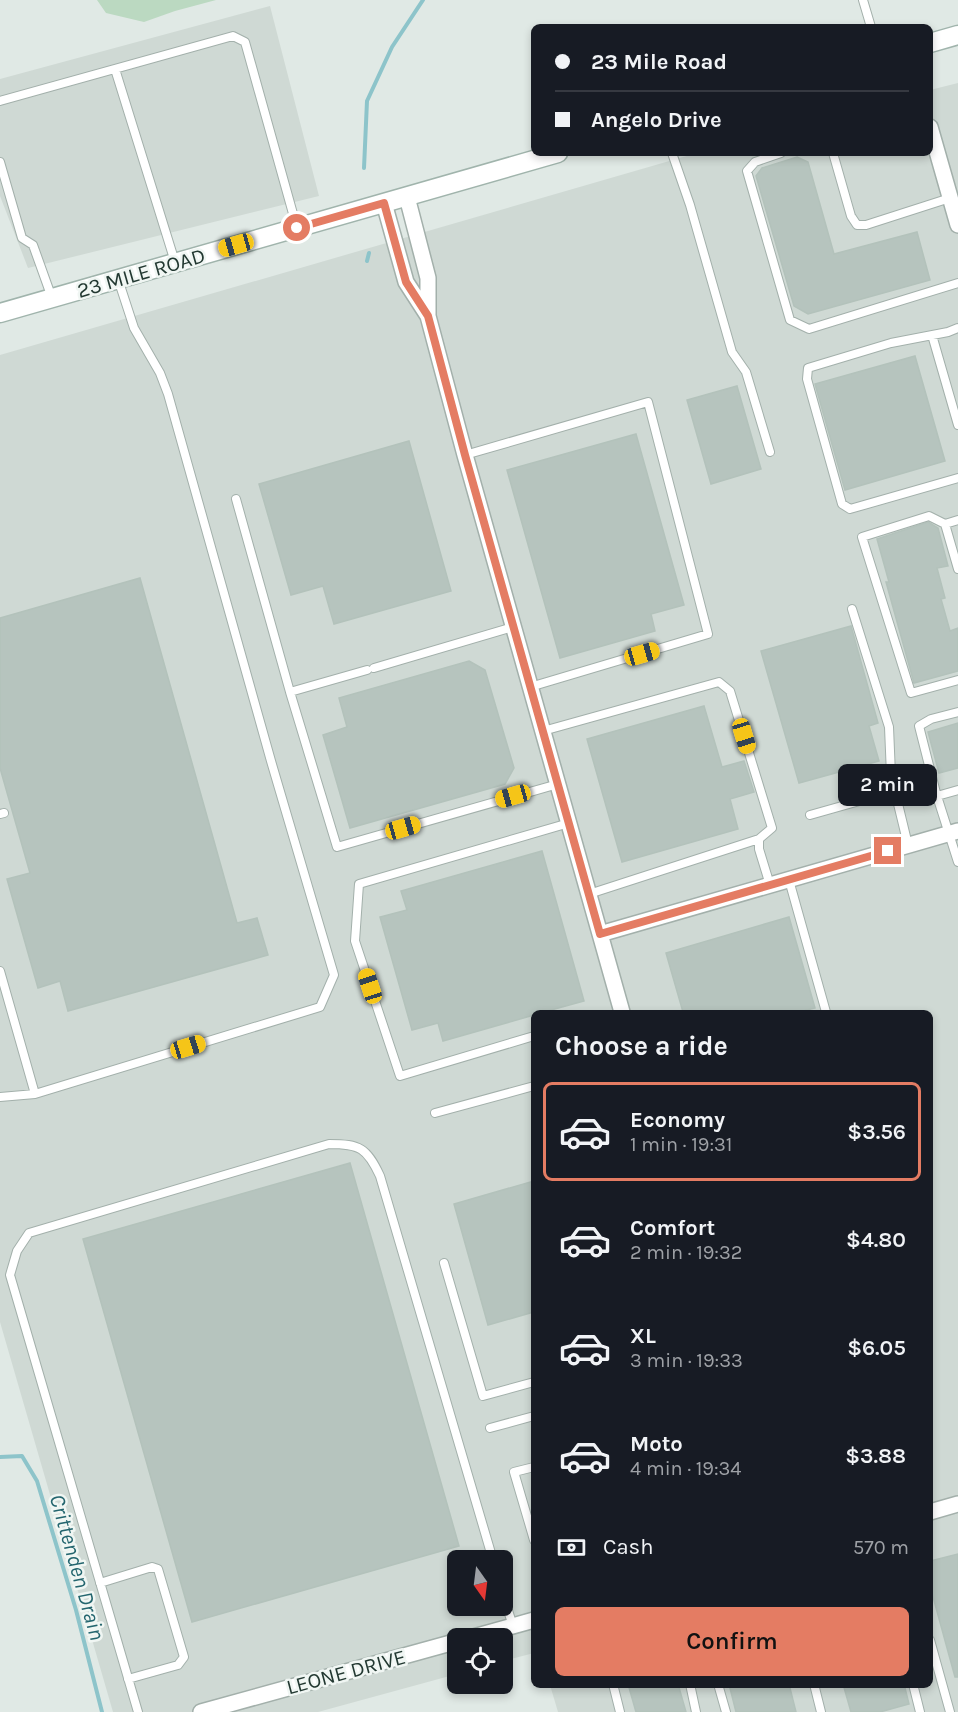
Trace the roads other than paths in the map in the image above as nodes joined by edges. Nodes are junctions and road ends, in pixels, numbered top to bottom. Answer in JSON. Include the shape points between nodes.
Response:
{"nodes":[{"id":1,"x":863,"y":0,"type":"edge"},
{"id":2,"x":870,"y":24,"type":"edge"},
{"id":3,"x":958,"y":35,"type":"edge"},
{"id":4,"x":933,"y":42,"type":"edge"},
{"id":5,"x":116,"y":69,"type":"junction"},
{"id":6,"x":0,"y":101,"type":"edge"},
{"id":7,"x":933,"y":136,"type":"edge"},
{"id":8,"x":548,"y":156,"type":"edge"},
{"id":9,"x":673,"y":156,"type":"edge"},
{"id":10,"x":773,"y":156,"type":"edge"},
{"id":11,"x":834,"y":156,"type":"edge"},
{"id":12,"x":0,"y":162,"type":"edge"},
{"id":13,"x":952,"y":190,"type":"edge"},
{"id":14,"x":407,"y":197,"type":"junction"},
{"id":15,"x":384,"y":203,"type":"junction"},
{"id":16,"x":958,"y":225,"type":"edge"},
{"id":17,"x":297,"y":228,"type":"junction"},
{"id":18,"x":176,"y":263,"type":"junction"},
{"id":19,"x":118,"y":279,"type":"junction"},
{"id":20,"x":958,"y":283,"type":"edge"},
{"id":21,"x":52,"y":298,"type":"junction"},
{"id":22,"x":0,"y":313,"type":"edge"},
{"id":23,"x":428,"y":316,"type":"junction"},
{"id":24,"x":958,"y":328,"type":"edge"},
{"id":25,"x":932,"y":335,"type":"junction"},
{"id":26,"x":958,"y":425,"type":"edge"},
{"id":27,"x":770,"y":452,"type":"dead end"},
{"id":28,"x":465,"y":455,"type":"junction"},
{"id":29,"x":958,"y":478,"type":"edge"},
{"id":30,"x":236,"y":499,"type":"dead end"},
{"id":31,"x":958,"y":519,"type":"edge"},
{"id":32,"x":945,"y":524,"type":"junction"},
{"id":33,"x":958,"y":569,"type":"edge"},
{"id":34,"x":852,"y":609,"type":"dead end"},
{"id":35,"x":513,"y":627,"type":"junction"},
{"id":36,"x":958,"y":680,"type":"edge"},
{"id":37,"x":530,"y":687,"type":"junction"},
{"id":38,"x":290,"y":692,"type":"junction"},
{"id":39,"x":958,"y":712,"type":"edge"},
{"id":40,"x":543,"y":731,"type":"junction"},
{"id":41,"x":558,"y":784,"type":"junction"},
{"id":42,"x":958,"y":790,"type":"edge"},
{"id":43,"x":895,"y":791,"type":"junction"},
{"id":44,"x":937,"y":796,"type":"junction"},
{"id":45,"x":810,"y":816,"type":"dead end"},
{"id":46,"x":569,"y":823,"type":"junction"},
{"id":47,"x":953,"y":832,"type":"edge"},
{"id":48,"x":759,"y":839,"type":"junction"},
{"id":49,"x":908,"y":845,"type":"junction"},
{"id":50,"x":958,"y":862,"type":"edge"},
{"id":51,"x":789,"y":880,"type":"junction"},
{"id":52,"x":770,"y":885,"type":"junction"},
{"id":53,"x":589,"y":894,"type":"junction"},
{"id":54,"x":600,"y":934,"type":"junction"},
{"id":55,"x":0,"y":971,"type":"edge"},
{"id":56,"x":619,"y":1010,"type":"edge"},
{"id":57,"x":825,"y":1010,"type":"edge"},
{"id":58,"x":531,"y":1037,"type":"edge"},
{"id":59,"x":531,"y":1087,"type":"edge"},
{"id":60,"x":35,"y":1094,"type":"junction"},
{"id":61,"x":0,"y":1097,"type":"edge"},
{"id":62,"x":435,"y":1113,"type":"dead end"},
{"id":63,"x":444,"y":1263,"type":"dead end"},
{"id":64,"x":531,"y":1383,"type":"edge"},
{"id":65,"x":531,"y":1417,"type":"edge"},
{"id":66,"x":490,"y":1428,"type":"dead end"},
{"id":67,"x":531,"y":1468,"type":"edge"},
{"id":68,"x":958,"y":1504,"type":"edge"},
{"id":69,"x":933,"y":1511,"type":"edge"},
{"id":70,"x":531,"y":1530,"type":"edge"},
{"id":71,"x":490,"y":1550,"type":"edge"},
{"id":72,"x":100,"y":1583,"type":"junction"},
{"id":73,"x":510,"y":1616,"type":"edge"},
{"id":74,"x":531,"y":1621,"type":"edge"},
{"id":75,"x":513,"y":1626,"type":"junction"},
{"id":76,"x":506,"y":1628,"type":"edge"},
{"id":77,"x":447,"y":1644,"type":"edge"},
{"id":78,"x":933,"y":1652,"type":"edge"},
{"id":79,"x":129,"y":1679,"type":"junction"},
{"id":80,"x":614,"y":1688,"type":"edge"},
{"id":81,"x":691,"y":1688,"type":"edge"},
{"id":82,"x":719,"y":1688,"type":"edge"},
{"id":83,"x":815,"y":1688,"type":"edge"},
{"id":84,"x":914,"y":1688,"type":"edge"},
{"id":85,"x":138,"y":1712,"type":"edge"},
{"id":86,"x":201,"y":1712,"type":"edge"},
{"id":87,"x":620,"y":1712,"type":"edge"},
{"id":88,"x":696,"y":1712,"type":"edge"},
{"id":89,"x":726,"y":1712,"type":"edge"},
{"id":90,"x":821,"y":1712,"type":"edge"},
{"id":91,"x":920,"y":1712,"type":"edge"},
{"id":92,"x":950,"y":1712,"type":"edge"}],
"edges":[{"from":1,"to":2,"type":"lane"},
{"from":3,"to":4,"type":"main road"},
{"from":5,"to":6,"type":"lane"},
{"from":5,"to":17,"type":"lane","via":[[233,36],[245,42]]},
{"from":5,"to":18,"type":"lane"},
{"from":7,"to":13,"type":"street"},
{"from":8,"to":14,"type":"main road","name":"23 MILE ROAD"},
{"from":9,"to":27,"type":"lane","via":[[732,352],[746,372]]},
{"from":10,"to":20,"type":"lane","via":[[755,162],[747,171],[790,320],[809,329]]},
{"from":11,"to":13,"type":"lane","via":[[857,225],[866,225]]},
{"from":12,"to":21,"type":"lane","via":[[22,238],[33,245]]},
{"from":13,"to":16,"type":"street"},
{"from":14,"to":15,"type":"main road","name":"23 MILE ROAD"},
{"from":14,"to":23,"type":"street","via":[[428,278]]},
{"from":15,"to":17,"type":"main road","name":"23 MILE ROAD"},
{"from":15,"to":23,"type":"street","via":[[406,282]]},
{"from":17,"to":18,"type":"main road","name":"23 MILE ROAD"},
{"from":18,"to":19,"type":"main road","name":"23 MILE ROAD"},
{"from":19,"to":21,"type":"main road","name":"23 MILE ROAD"},
{"from":19,"to":60,"type":"lane","via":[[134,328],[168,394],[334,975],[320,1007]]},
{"from":21,"to":22,"type":"main road","name":"23 MILE ROAD"},
{"from":23,"to":28,"type":"street"},
{"from":24,"to":25,"type":"lane"},
{"from":25,"to":26,"type":"lane"},
{"from":25,"to":29,"type":"lane","via":[[808,368],[807,379],[842,504],[850,509]]},
{"from":28,"to":35,"type":"street"},
{"from":28,"to":37,"type":"lane","via":[[648,402],[708,634]]},
{"from":30,"to":38,"type":"lane"},
{"from":31,"to":32,"type":"lane"},
{"from":32,"to":33,"type":"lane"},
{"from":32,"to":36,"type":"lane","via":[[929,516],[862,537],[911,693]]},
{"from":34,"to":43,"type":"lane","via":[[889,727]]},
{"from":35,"to":37,"type":"street"},
{"from":35,"to":38,"type":"lane"},
{"from":37,"to":40,"type":"street"},
{"from":38,"to":41,"type":"lane","via":[[337,847]]},
{"from":39,"to":44,"type":"lane","via":[[919,726]]},
{"from":40,"to":41,"type":"street"},
{"from":40,"to":48,"type":"lane","via":[[719,682],[730,691],[772,828]]},
{"from":41,"to":46,"type":"street"},
{"from":42,"to":44,"type":"lane"},
{"from":43,"to":45,"type":"lane"},
{"from":43,"to":49,"type":"lane"},
{"from":44,"to":47,"type":"lane"},
{"from":46,"to":53,"type":"street"},
{"from":46,"to":58,"type":"lane","via":[[359,884],[355,941],[400,1076]]},
{"from":47,"to":49,"type":"street"},
{"from":47,"to":50,"type":"lane"},
{"from":48,"to":52,"type":"lane"},
{"from":48,"to":53,"type":"lane"},
{"from":49,"to":51,"type":"street"},
{"from":51,"to":52,"type":"street"},
{"from":51,"to":57,"type":"lane"},
{"from":52,"to":54,"type":"street"},
{"from":53,"to":54,"type":"street"},
{"from":54,"to":56,"type":"street"},
{"from":55,"to":60,"type":"lane"},
{"from":59,"to":62,"type":"lane"},
{"from":60,"to":61,"type":"lane"},
{"from":63,"to":64,"type":"lane","via":[[483,1396]]},
{"from":65,"to":66,"type":"lane"},
{"from":67,"to":70,"type":"lane","via":[[514,1472]]},
{"from":68,"to":69,"type":"street"},
{"from":71,"to":72,"type":"lane","via":[[380,1176],[370,1155],[350,1144],[329,1144],[29,1233],[17,1251],[10,1275]]},
{"from":72,"to":79,"type":"lane"},
{"from":72,"to":79,"type":"lane","via":[[152,1567],[158,1569],[184,1657],[178,1665]]},
{"from":73,"to":75,"type":"lane"},
{"from":74,"to":75,"type":"street"},
{"from":75,"to":76,"type":"street"},
{"from":77,"to":86,"type":"street","name":"LEONE DRIVE"},
{"from":78,"to":92,"type":"lane"},
{"from":79,"to":85,"type":"lane"},
{"from":80,"to":87,"type":"lane"},
{"from":81,"to":88,"type":"lane"},
{"from":82,"to":89,"type":"lane"},
{"from":83,"to":90,"type":"lane"},
{"from":84,"to":91,"type":"lane"}]}
